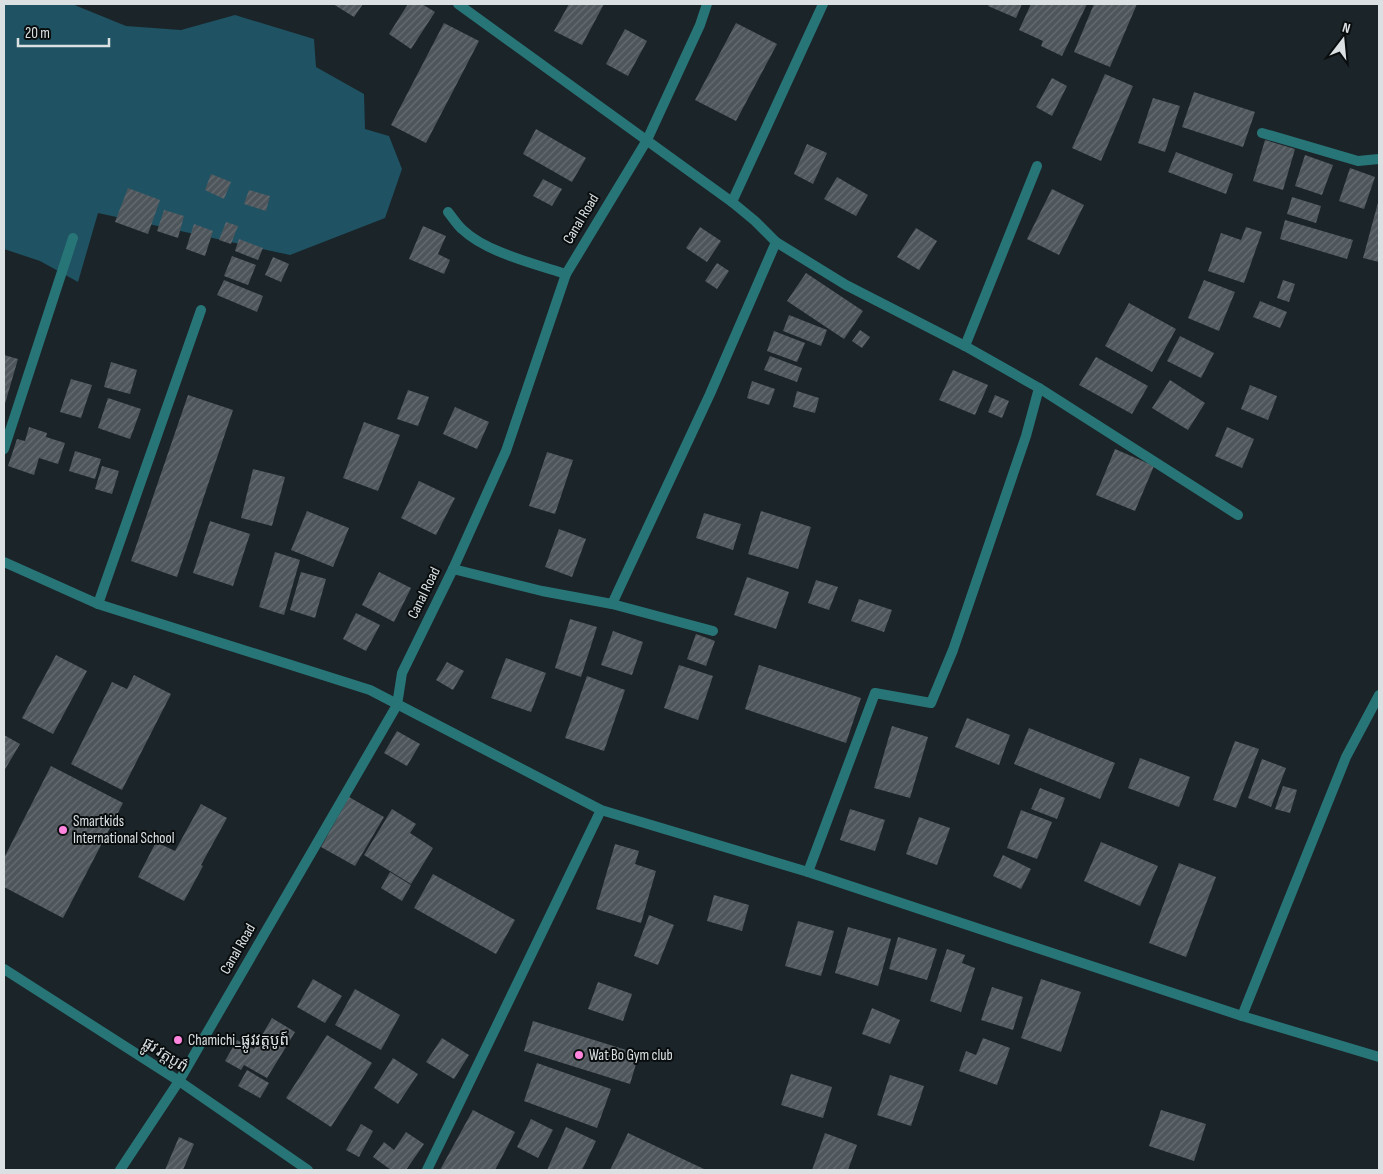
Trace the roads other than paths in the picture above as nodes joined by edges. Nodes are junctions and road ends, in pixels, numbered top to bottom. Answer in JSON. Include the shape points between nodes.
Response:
{"nodes":[{"id":1,"x":458,"y":4,"type":"edge"},
{"id":2,"x":707,"y":4,"type":"edge"},
{"id":3,"x":823,"y":4,"type":"edge"},
{"id":4,"x":1262,"y":133,"type":"dead end"},
{"id":5,"x":647,"y":140,"type":"junction"},
{"id":6,"x":1379,"y":159,"type":"edge"},
{"id":7,"x":1037,"y":166,"type":"dead end"},
{"id":8,"x":732,"y":202,"type":"junction"},
{"id":9,"x":448,"y":212,"type":"dead end"},
{"id":10,"x":73,"y":238,"type":"dead end"},
{"id":11,"x":776,"y":242,"type":"junction"},
{"id":12,"x":566,"y":274,"type":"junction"},
{"id":13,"x":201,"y":310,"type":"dead end"},
{"id":14,"x":965,"y":346,"type":"junction"},
{"id":15,"x":1039,"y":388,"type":"junction"},
{"id":16,"x":4,"y":449,"type":"edge"},
{"id":17,"x":1238,"y":515,"type":"dead end"},
{"id":18,"x":4,"y":562,"type":"edge"},
{"id":19,"x":453,"y":568,"type":"junction"},
{"id":20,"x":98,"y":604,"type":"junction"},
{"id":21,"x":612,"y":604,"type":"junction"},
{"id":22,"x":713,"y":630,"type":"dead end"},
{"id":23,"x":1379,"y":694,"type":"edge"},
{"id":24,"x":397,"y":705,"type":"junction"},
{"id":25,"x":601,"y":810,"type":"junction"},
{"id":26,"x":808,"y":872,"type":"junction"},
{"id":27,"x":4,"y":969,"type":"edge"},
{"id":28,"x":1242,"y":1016,"type":"junction"},
{"id":29,"x":1379,"y":1057,"type":"edge"},
{"id":30,"x":179,"y":1081,"type":"junction"},
{"id":31,"x":120,"y":1170,"type":"edge"},
{"id":32,"x":308,"y":1170,"type":"edge"},
{"id":33,"x":427,"y":1170,"type":"edge"}],
"edges":[{"from":1,"to":5,"type":"street"},
{"from":2,"to":5,"type":"street","name":"Canal Road"},
{"from":3,"to":8,"type":"street"},
{"from":4,"to":6,"type":"street","via":[[1358,161]]},
{"from":5,"to":8,"type":"street"},
{"from":5,"to":12,"type":"street","name":"Canal Road"},
{"from":7,"to":14,"type":"street"},
{"from":8,"to":11,"type":"street"},
{"from":9,"to":12,"type":"street","via":[[463,231],[494,250]]},
{"from":10,"to":16,"type":"street"},
{"from":11,"to":14,"type":"street","via":[[846,285]]},
{"from":11,"to":21,"type":"street","via":[[710,394]]},
{"from":12,"to":19,"type":"street","name":"Canal Road","via":[[506,451]]},
{"from":13,"to":20,"type":"street"},
{"from":14,"to":15,"type":"street"},
{"from":15,"to":17,"type":"street"},
{"from":15,"to":26,"type":"street","via":[[1026,436],[956,641],[931,703],[875,693]]},
{"from":18,"to":20,"type":"street"},
{"from":19,"to":21,"type":"street","via":[[542,591]]},
{"from":19,"to":24,"type":"street","name":"Canal Road","via":[[402,673]]},
{"from":20,"to":24,"type":"street","via":[[370,690]]},
{"from":21,"to":22,"type":"street"},
{"from":23,"to":28,"type":"street","via":[[1346,757]]},
{"from":24,"to":25,"type":"street"},
{"from":24,"to":30,"type":"street","name":"Canal Road"},
{"from":25,"to":26,"type":"street"},
{"from":25,"to":33,"type":"street"},
{"from":26,"to":28,"type":"street"},
{"from":27,"to":30,"type":"street","name":"ផ្លូវ វត្តបូព៌"},
{"from":28,"to":29,"type":"street"},
{"from":30,"to":31,"type":"street","name":"Canal Road"},
{"from":30,"to":32,"type":"street","name":"ផ្លូវ វត្តបូព៌"}]}
